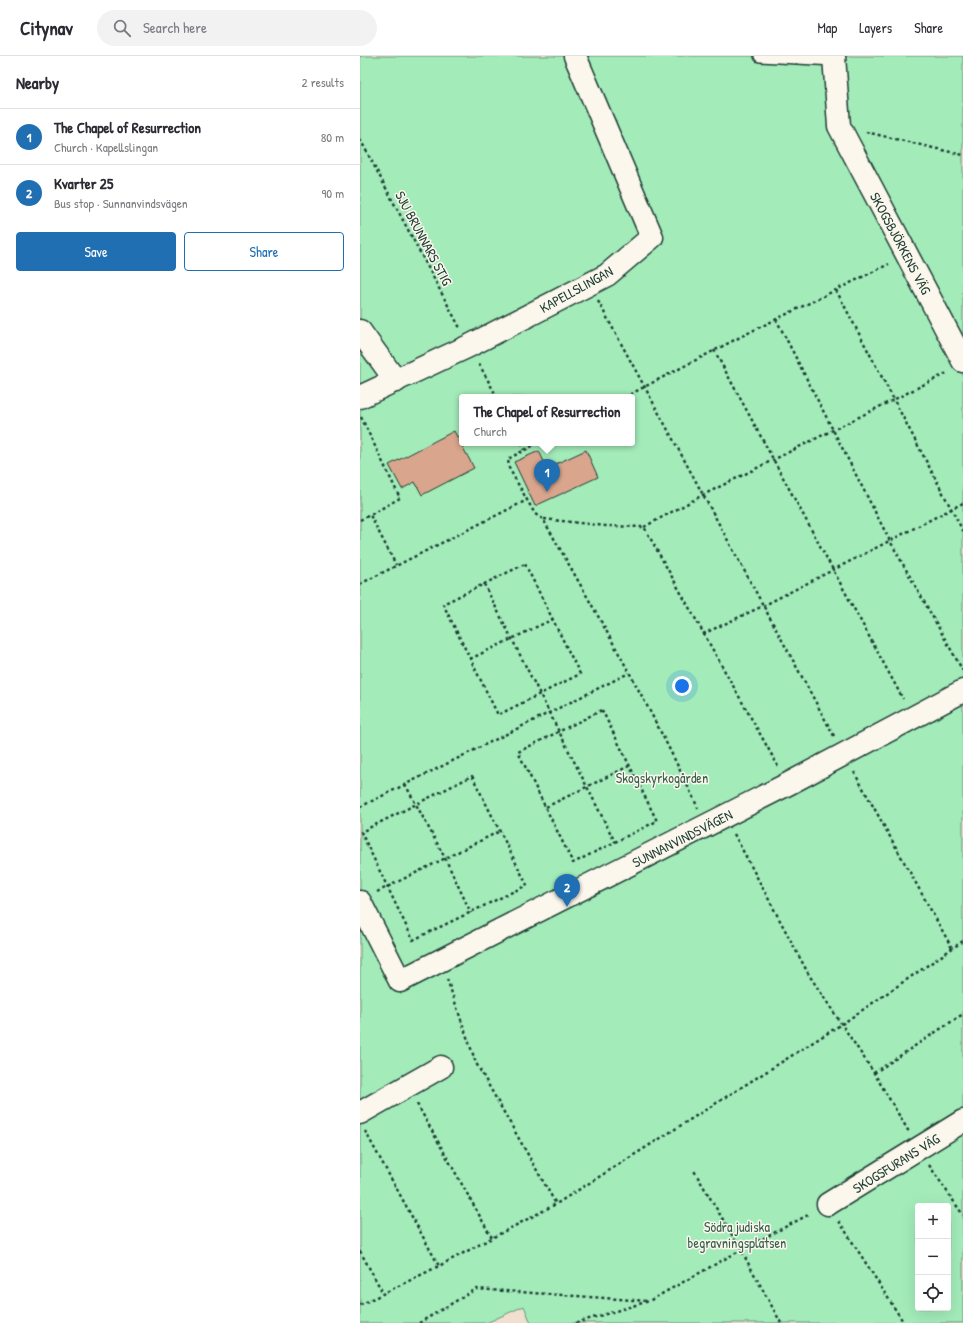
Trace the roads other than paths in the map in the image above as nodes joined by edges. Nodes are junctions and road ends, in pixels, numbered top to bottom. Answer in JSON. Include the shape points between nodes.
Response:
{"nodes":[{"id":1,"x":575,"y":56,"type":"edge"},
{"id":2,"x":760,"y":56,"type":"edge"},
{"id":3,"x":834,"y":58,"type":"edge"},
{"id":4,"x":360,"y":331,"type":"edge"},
{"id":5,"x":956,"y":367,"type":"edge"},
{"id":6,"x":396,"y":381,"type":"junction"},
{"id":7,"x":360,"y":397,"type":"edge"},
{"id":8,"x":963,"y":691,"type":"edge"},
{"id":9,"x":367,"y":898,"type":"edge"},
{"id":10,"x":441,"y":1067,"type":"dead end"},
{"id":11,"x":362,"y":1120,"type":"edge"},
{"id":12,"x":963,"y":1121,"type":"edge"},
{"id":13,"x":828,"y":1204,"type":"road end"}],
"edges":[{"from":1,"to":6,"type":"street","name":"KAPELLSLINGAN","via":[[652,237],[607,275]]},
{"from":2,"to":3,"type":"lane"},
{"from":3,"to":5,"type":"street","name":"SKOGSBJÖRKENS VÄG","via":[[839,126],[907,255]]},
{"from":4,"to":6,"type":"street"},
{"from":6,"to":7,"type":"street","name":"KAPELLSLINGAN"},
{"from":8,"to":9,"type":"street","name":"SUNNANVINDSVÄGEN","via":[[788,784],[400,982]]},
{"from":10,"to":11,"type":"street","via":[[408,1086]]},
{"from":12,"to":13,"type":"street","name":"SKOGSFURANS VÄG"}]}
